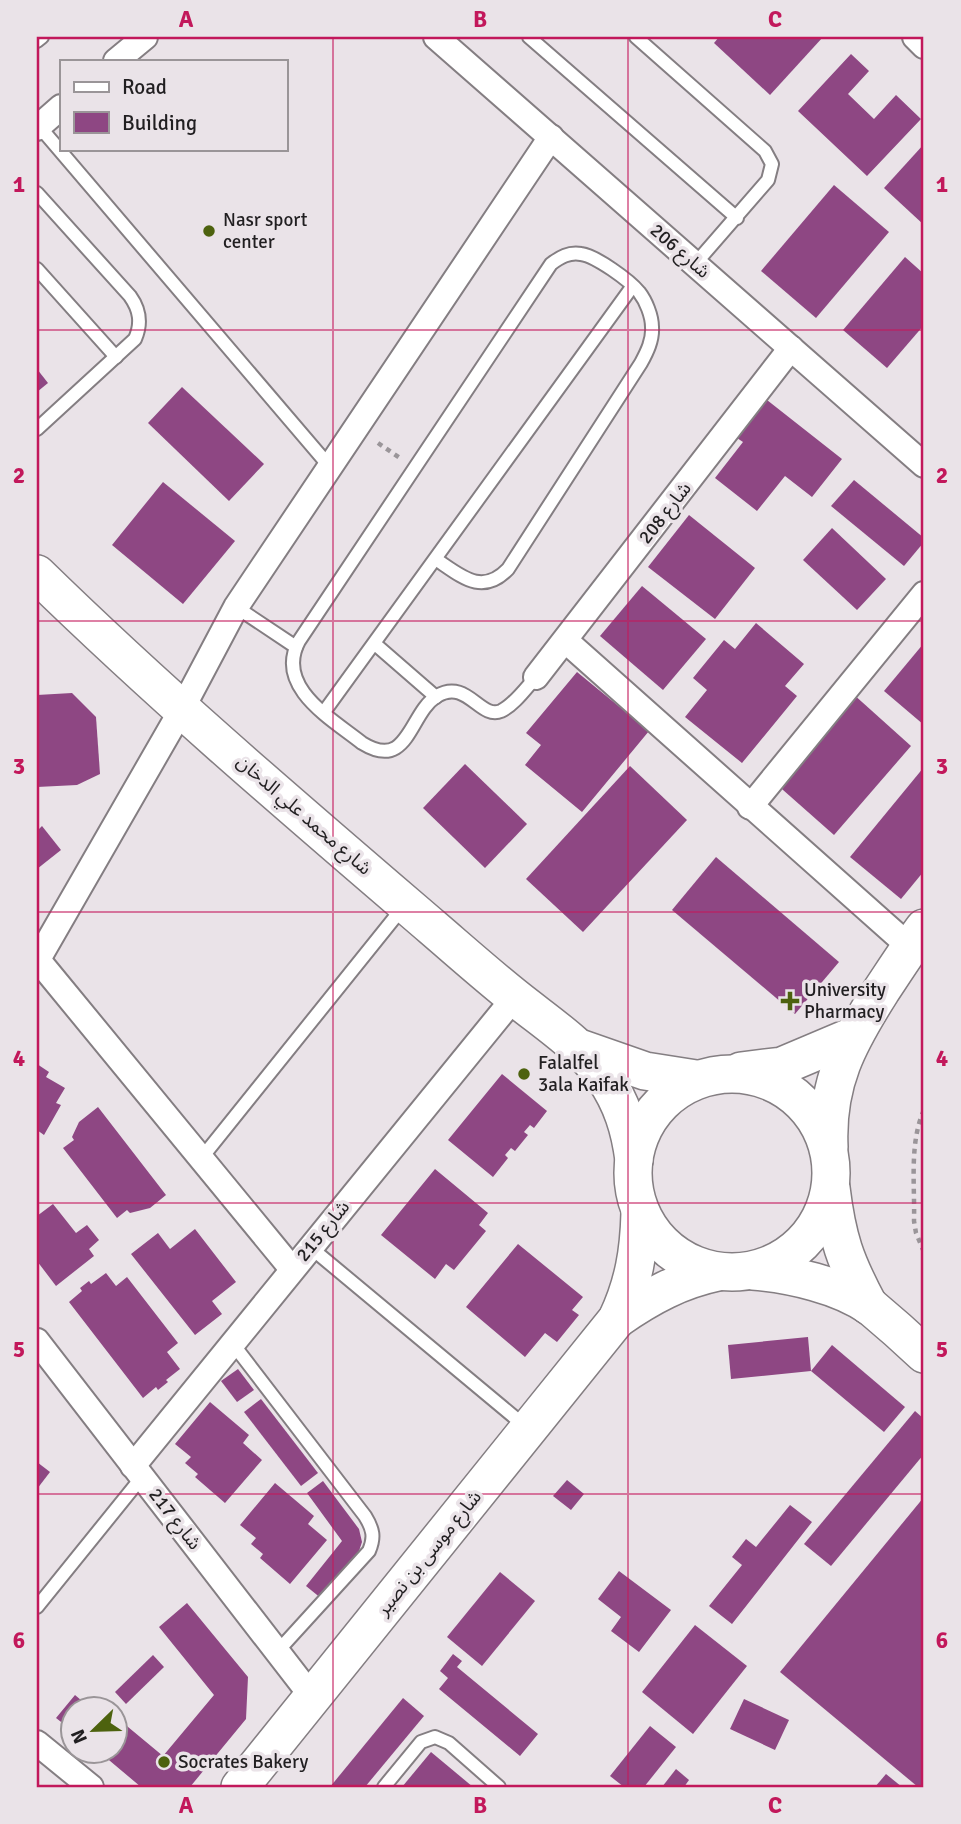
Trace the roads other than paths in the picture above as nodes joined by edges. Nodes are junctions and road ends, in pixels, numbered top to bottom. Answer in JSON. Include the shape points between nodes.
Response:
{"nodes":[{"id":1,"x":42,"y":37,"type":"edge"},
{"id":2,"x":145,"y":37,"type":"edge"},
{"id":3,"x":436,"y":37,"type":"edge"},
{"id":4,"x":529,"y":37,"type":"edge"},
{"id":5,"x":636,"y":37,"type":"edge"},
{"id":6,"x":915,"y":37,"type":"edge"},
{"id":7,"x":37,"y":41,"type":"edge"},
{"id":8,"x":924,"y":46,"type":"edge"},
{"id":9,"x":117,"y":60,"type":"edge"},
{"id":10,"x":60,"y":108,"type":"edge"},
{"id":11,"x":38,"y":127,"type":"edge"},
{"id":12,"x":551,"y":138,"type":"junction"},
{"id":13,"x":37,"y":194,"type":"edge"},
{"id":14,"x":737,"y":218,"type":"junction"},
{"id":15,"x":695,"y":264,"type":"junction"},
{"id":16,"x":37,"y":269,"type":"edge"},
{"id":17,"x":632,"y":287,"type":"junction"},
{"id":18,"x":792,"y":348,"type":"junction"},
{"id":19,"x":116,"y":357,"type":"junction"},
{"id":20,"x":37,"y":429,"type":"edge"},
{"id":21,"x":924,"y":465,"type":"edge"},
{"id":22,"x":330,"y":467,"type":"junction"},
{"id":23,"x":437,"y":560,"type":"junction"},
{"id":24,"x":40,"y":583,"type":"edge"},
{"id":25,"x":924,"y":594,"type":"edge"},
{"id":26,"x":236,"y":607,"type":"junction"},
{"id":27,"x":566,"y":641,"type":"junction"},
{"id":28,"x":375,"y":644,"type":"junction"},
{"id":29,"x":296,"y":647,"type":"junction"},
{"id":30,"x":536,"y":677,"type":"joint"},
{"id":31,"x":436,"y":697,"type":"junction"},
{"id":32,"x":183,"y":709,"type":"junction"},
{"id":33,"x":324,"y":712,"type":"junction"},
{"id":34,"x":750,"y":807,"type":"junction"},
{"id":35,"x":405,"y":904,"type":"junction"},
{"id":36,"x":917,"y":938,"type":"edge"},
{"id":37,"x":37,"y":960,"type":"edge"},
{"id":38,"x":514,"y":998,"type":"junction"},
{"id":39,"x":853,"y":1036,"type":"junction"},
{"id":40,"x":578,"y":1048,"type":"junction"},
{"id":41,"x":710,"y":1076,"type":"junction"},
{"id":42,"x":200,"y":1160,"type":"junction"},
{"id":43,"x":634,"y":1160,"type":"junction"},
{"id":44,"x":830,"y":1170,"type":"junction"},
{"id":45,"x":640,"y":1213,"type":"junction"},
{"id":46,"x":310,"y":1247,"type":"junction"},
{"id":47,"x":292,"y":1269,"type":"junction"},
{"id":48,"x":735,"y":1272,"type":"junction"},
{"id":49,"x":869,"y":1306,"type":"junction"},
{"id":50,"x":617,"y":1318,"type":"junction"},
{"id":51,"x":37,"y":1340,"type":"edge"},
{"id":52,"x":233,"y":1344,"type":"junction"},
{"id":53,"x":924,"y":1353,"type":"edge"},
{"id":54,"x":529,"y":1429,"type":"junction"},
{"id":55,"x":138,"y":1471,"type":"junction"},
{"id":56,"x":37,"y":1607,"type":"edge"},
{"id":57,"x":277,"y":1652,"type":"junction"},
{"id":58,"x":313,"y":1698,"type":"junction"},
{"id":59,"x":37,"y":1743,"type":"edge"},
{"id":60,"x":493,"y":1786,"type":"edge"},
{"id":61,"x":91,"y":1787,"type":"edge"},
{"id":62,"x":240,"y":1787,"type":"edge"},
{"id":63,"x":384,"y":1787,"type":"edge"}],
"edges":[{"from":1,"to":7,"type":"lane"},
{"from":2,"to":9,"type":"street"},
{"from":3,"to":12,"type":"street","name":"شارع 206"},
{"from":4,"to":14,"type":"lane"},
{"from":5,"to":14,"type":"lane","via":[[770,157],[772,173]]},
{"from":6,"to":8,"type":"street"},
{"from":10,"to":11,"type":"street"},
{"from":11,"to":22,"type":"lane"},
{"from":12,"to":15,"type":"street","name":"شارع 206"},
{"from":12,"to":22,"type":"street"},
{"from":13,"to":19,"type":"lane","via":[[138,309],[135,339]]},
{"from":14,"to":15,"type":"lane"},
{"from":15,"to":18,"type":"street","name":"شارع 206"},
{"from":16,"to":19,"type":"lane"},
{"from":17,"to":23,"type":"lane"},
{"from":17,"to":23,"type":"lane","via":[[649,309],[650,346],[508,569],[491,582],[474,582]]},
{"from":17,"to":29,"type":"lane","via":[[593,257],[571,253],[551,264]]},
{"from":18,"to":21,"type":"street","name":"شارع 206"},
{"from":18,"to":27,"type":"street","name":"شارع 208"},
{"from":19,"to":20,"type":"lane"},
{"from":22,"to":26,"type":"street"},
{"from":23,"to":28,"type":"lane"},
{"from":24,"to":32,"type":"street","name":"شارع محمد علي الدخان"},
{"from":25,"to":34,"type":"street"},
{"from":26,"to":29,"type":"lane"},
{"from":26,"to":32,"type":"street"},
{"from":27,"to":30,"type":"street","name":"شارع 208"},
{"from":27,"to":34,"type":"street"},
{"from":28,"to":31,"type":"lane"},
{"from":28,"to":33,"type":"lane"},
{"from":29,"to":33,"type":"lane","via":[[293,672],[297,685]]},
{"from":30,"to":31,"type":"lane","via":[[496,713],[460,692]]},
{"from":31,"to":33,"type":"lane","via":[[402,744],[382,751],[362,743]]},
{"from":32,"to":35,"type":"street","name":"شارع محمد علي الدخان"},
{"from":32,"to":37,"type":"street"},
{"from":34,"to":36,"type":"street"},
{"from":35,"to":38,"type":"street","name":"شارع محمد علي الدخان"},
{"from":35,"to":42,"type":"lane"},
{"from":36,"to":39,"type":"street"},
{"from":37,"to":42,"type":"street"},
{"from":38,"to":40,"type":"street","name":"شارع محمد علي الدخان"},
{"from":38,"to":46,"type":"street","name":"شارع 215"},
{"from":39,"to":41,"type":"street","via":[[782,1066]]},
{"from":39,"to":44,"type":"street","via":[[832,1098]]},
{"from":40,"to":41,"type":"street","name":"شارع محمد علي الدخان","via":[[645,1071]]},
{"from":40,"to":43,"type":"street","name":"شارع محمد علي الدخان","via":[[617,1098],[630,1132]]},
{"from":41,"to":43,"type":"street","via":[[669,1094],[648,1117]]},
{"from":41,"to":44,"type":"street","via":[[753,1075],[780,1086],[804,1104],[820,1128]]},
{"from":42,"to":47,"type":"street"},
{"from":43,"to":45,"type":"street","via":[[632,1179]]},
{"from":44,"to":48,"type":"street","via":[[822,1214],[805,1240],[781,1260]]},
{"from":44,"to":49,"type":"street","via":[[838,1238]]},
{"from":45,"to":48,"type":"street","via":[[659,1241],[686,1262]]},
{"from":45,"to":50,"type":"street","name":"شارع موسى بن نصير","via":[[637,1262]]},
{"from":46,"to":47,"type":"street","name":"شارع 215"},
{"from":46,"to":54,"type":"lane"},
{"from":47,"to":52,"type":"street","name":"شارع 215"},
{"from":48,"to":49,"type":"street","via":[[802,1278]]},
{"from":48,"to":50,"type":"street","name":"شارع موسى بن نصير","via":[[673,1285]]},
{"from":49,"to":53,"type":"street"},
{"from":50,"to":54,"type":"street","name":"شارع موسى بن نصير"},
{"from":51,"to":55,"type":"street","name":"شارع 217"},
{"from":52,"to":55,"type":"street","name":"شارع 215"},
{"from":52,"to":57,"type":"lane","via":[[373,1532],[369,1552]]},
{"from":54,"to":58,"type":"street","name":"شارع موسى بن نصير"},
{"from":55,"to":56,"type":"lane"},
{"from":55,"to":57,"type":"street","name":"شارع 217"},
{"from":57,"to":58,"type":"street","name":"شارع 217"},
{"from":58,"to":62,"type":"street","name":"شارع موسى بن نصير"},
{"from":59,"to":61,"type":"street"},
{"from":60,"to":63,"type":"lane","via":[[449,1742],[435,1737],[421,1742]]}]}
